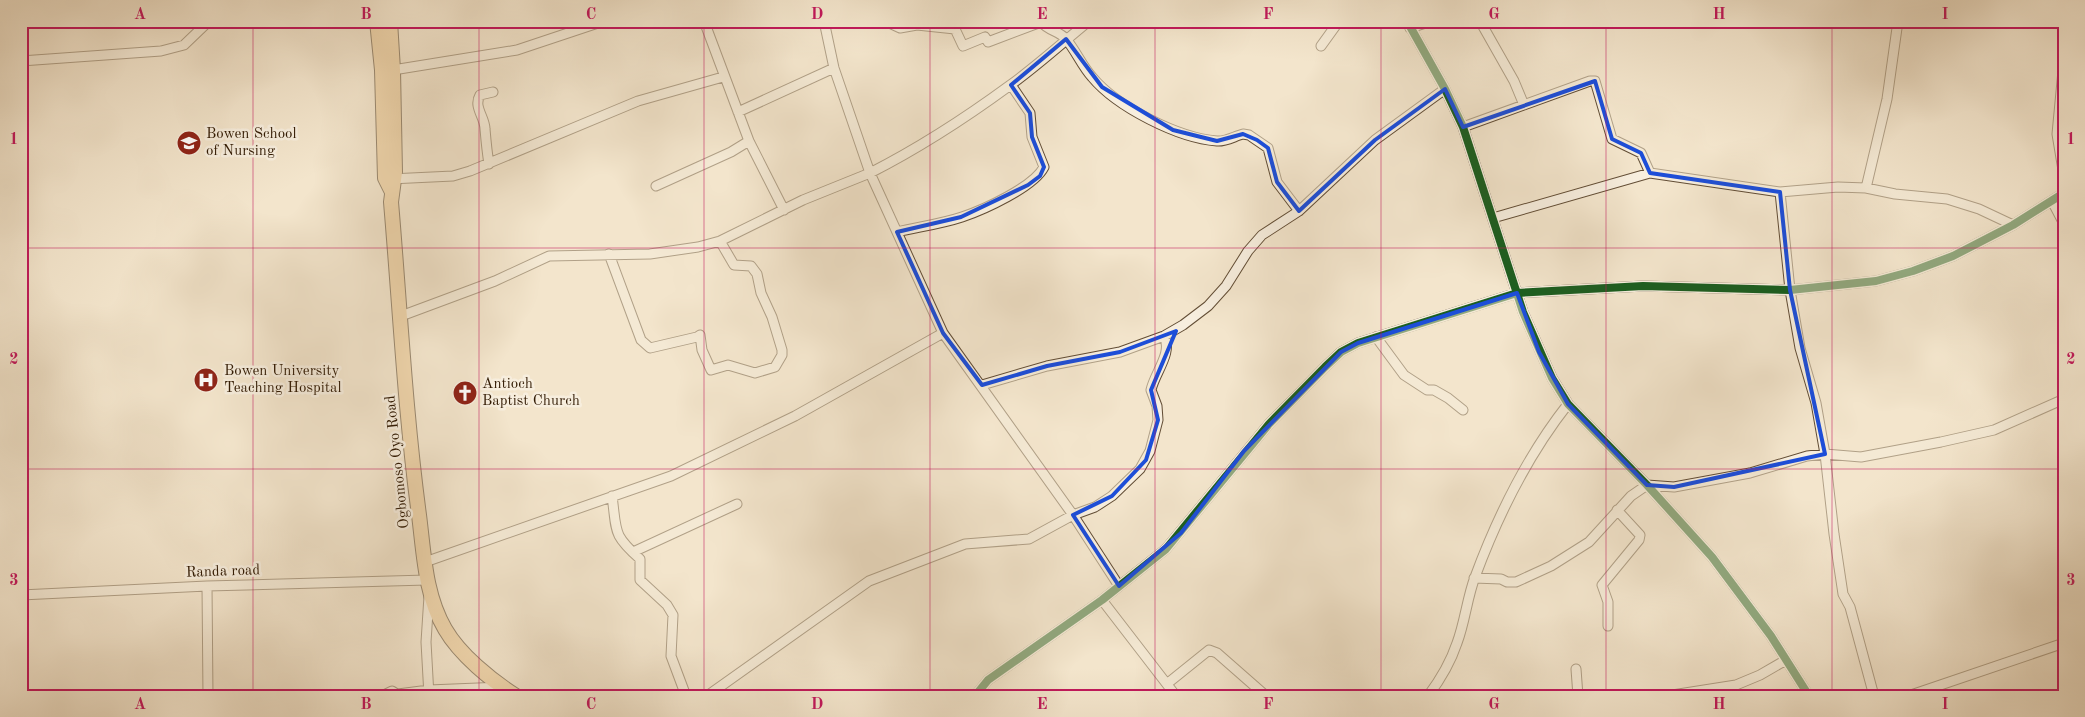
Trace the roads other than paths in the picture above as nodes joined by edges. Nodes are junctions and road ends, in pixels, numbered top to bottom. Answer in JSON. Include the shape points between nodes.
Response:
{"nodes":[{"id":1,"x":209,"y":21,"type":"edge"},
{"id":2,"x":377,"y":21,"type":"edge"},
{"id":3,"x":390,"y":21,"type":"edge"},
{"id":4,"x":604,"y":21,"type":"edge"},
{"id":5,"x":704,"y":21,"type":"edge"},
{"id":6,"x":824,"y":21,"type":"edge"},
{"id":7,"x":885,"y":21,"type":"edge"},
{"id":8,"x":1089,"y":21,"type":"edge"},
{"id":9,"x":1339,"y":21,"type":"edge"},
{"id":10,"x":1432,"y":21,"type":"edge"},
{"id":11,"x":1480,"y":21,"type":"edge"},
{"id":12,"x":1898,"y":21,"type":"edge"},
{"id":13,"x":1409,"y":25,"type":"edge"},
{"id":14,"x":1066,"y":39,"type":"junction"},
{"id":15,"x":1321,"y":46,"type":"dead end"},
{"id":16,"x":2064,"y":60,"type":"edge"},
{"id":17,"x":21,"y":61,"type":"edge"},
{"id":18,"x":834,"y":68,"type":"junction"},
{"id":19,"x":393,"y":70,"type":"junction"},
{"id":20,"x":723,"y":77,"type":"junction"},
{"id":21,"x":1011,"y":85,"type":"junction"},
{"id":22,"x":1445,"y":89,"type":"junction"},
{"id":23,"x":493,"y":92,"type":"dead end"},
{"id":24,"x":1524,"y":105,"type":"junction"},
{"id":25,"x":738,"y":112,"type":"junction"},
{"id":26,"x":1463,"y":127,"type":"junction"},
{"id":27,"x":749,"y":141,"type":"junction"},
{"id":28,"x":489,"y":164,"type":"junction"},
{"id":29,"x":870,"y":173,"type":"junction"},
{"id":30,"x":1650,"y":173,"type":"junction"},
{"id":31,"x":2064,"y":176,"type":"edge"},
{"id":32,"x":390,"y":182,"type":"junction"},
{"id":33,"x":656,"y":186,"type":"dead end"},
{"id":34,"x":1866,"y":188,"type":"junction"},
{"id":35,"x":1780,"y":192,"type":"junction"},
{"id":36,"x":2064,"y":193,"type":"edge"},
{"id":37,"x":2052,"y":200,"type":"junction"},
{"id":38,"x":784,"y":210,"type":"junction"},
{"id":39,"x":1299,"y":211,"type":"junction"},
{"id":40,"x":1492,"y":218,"type":"junction"},
{"id":41,"x":2064,"y":224,"type":"edge"},
{"id":42,"x":2013,"y":225,"type":"junction"},
{"id":43,"x":897,"y":232,"type":"junction"},
{"id":44,"x":720,"y":241,"type":"junction"},
{"id":45,"x":609,"y":254,"type":"junction"},
{"id":46,"x":1790,"y":290,"type":"junction"},
{"id":47,"x":1517,"y":293,"type":"junction"},
{"id":48,"x":401,"y":316,"type":"junction"},
{"id":49,"x":943,"y":333,"type":"junction"},
{"id":50,"x":1164,"y":336,"type":"junction"},
{"id":51,"x":1376,"y":337,"type":"junction"},
{"id":52,"x":982,"y":385,"type":"junction"},
{"id":53,"x":2064,"y":399,"type":"edge"},
{"id":54,"x":1568,"y":404,"type":"junction"},
{"id":55,"x":1463,"y":410,"type":"dead end"},
{"id":56,"x":1825,"y":454,"type":"junction"},
{"id":57,"x":1647,"y":485,"type":"junction"},
{"id":58,"x":612,"y":496,"type":"junction"},
{"id":59,"x":737,"y":504,"type":"dead end"},
{"id":60,"x":1617,"y":510,"type":"junction"},
{"id":61,"x":1073,"y":515,"type":"junction"},
{"id":62,"x":633,"y":552,"type":"junction"},
{"id":63,"x":425,"y":562,"type":"junction"},
{"id":64,"x":1474,"y":578,"type":"junction"},
{"id":65,"x":428,"y":584,"type":"junction"},
{"id":66,"x":207,"y":586,"type":"junction"},
{"id":67,"x":1119,"y":586,"type":"junction"},
{"id":68,"x":21,"y":594,"type":"edge"},
{"id":69,"x":1102,"y":600,"type":"junction"},
{"id":70,"x":1608,"y":626,"type":"dead end"},
{"id":71,"x":2064,"y":643,"type":"edge"},
{"id":72,"x":1786,"y":660,"type":"junction"},
{"id":73,"x":1576,"y":669,"type":"dead end"},
{"id":74,"x":1168,"y":683,"type":"junction"},
{"id":75,"x":512,"y":692,"type":"edge"},
{"id":76,"x":429,"y":693,"type":"edge"},
{"id":77,"x":399,"y":695,"type":"edge"},
{"id":78,"x":208,"y":696,"type":"edge"},
{"id":79,"x":382,"y":696,"type":"edge"},
{"id":80,"x":483,"y":696,"type":"edge"},
{"id":81,"x":686,"y":696,"type":"edge"},
{"id":82,"x":706,"y":696,"type":"edge"},
{"id":83,"x":975,"y":696,"type":"edge"},
{"id":84,"x":1176,"y":696,"type":"edge"},
{"id":85,"x":1266,"y":696,"type":"edge"},
{"id":86,"x":1428,"y":696,"type":"edge"},
{"id":87,"x":1578,"y":696,"type":"edge"},
{"id":88,"x":1666,"y":696,"type":"edge"},
{"id":89,"x":1809,"y":696,"type":"edge"},
{"id":90,"x":1874,"y":696,"type":"edge"},
{"id":91,"x":1908,"y":696,"type":"edge"}],
"edges":[{"from":1,"to":17,"type":"street","via":[[184,45],[161,51]]},
{"from":2,"to":32,"type":"highway","name":"Ogbomoso Oyo Road"},
{"from":3,"to":19,"type":"highway","name":"Ogbomoso Oyo Road"},
{"from":4,"to":19,"type":"street","via":[[517,50]]},
{"from":5,"to":20,"type":"street"},
{"from":6,"to":18,"type":"street"},
{"from":7,"to":14,"type":"street","via":[[900,28],[917,24],[955,29],[963,46],[985,37],[988,42],[1041,22],[1051,32],[1060,33]]},
{"from":8,"to":14,"type":"street"},
{"from":9,"to":15,"type":"street"},
{"from":10,"to":13,"type":"street"},
{"from":11,"to":24,"type":"street"},
{"from":12,"to":34,"type":"street","via":[[1887,98]]},
{"from":13,"to":22,"type":"street"},
{"from":14,"to":21,"type":"street"},
{"from":14,"to":39,"type":"street","via":[[1102,88],[1173,130],[1218,141],[1243,134],[1258,140],[1268,148],[1277,182]]},
{"from":16,"to":31,"type":"street","via":[[2056,134]]},
{"from":18,"to":25,"type":"street"},
{"from":18,"to":29,"type":"street"},
{"from":19,"to":32,"type":"highway","name":"Ogbomoso Oyo Road"},
{"from":20,"to":25,"type":"street"},
{"from":20,"to":28,"type":"street","via":[[638,101]]},
{"from":21,"to":29,"type":"street","via":[[915,150]]},
{"from":21,"to":43,"type":"street","via":[[1030,113],[1032,137],[1044,167],[1040,176],[961,217]]},
{"from":22,"to":26,"type":"street"},
{"from":22,"to":39,"type":"street","via":[[1375,140]]},
{"from":23,"to":28,"type":"street","via":[[480,95],[477,105],[486,127]]},
{"from":24,"to":26,"type":"street"},
{"from":24,"to":30,"type":"street","via":[[1595,81],[1612,139],[1644,156]]},
{"from":25,"to":27,"type":"street"},
{"from":26,"to":40,"type":"street"},
{"from":27,"to":33,"type":"street"},
{"from":27,"to":38,"type":"street"},
{"from":28,"to":32,"type":"street","via":[[453,176]]},
{"from":29,"to":38,"type":"street"},
{"from":29,"to":43,"type":"street"},
{"from":30,"to":35,"type":"street"},
{"from":30,"to":40,"type":"street"},
{"from":32,"to":48,"type":"highway","name":"Ogbomoso Oyo Road"},
{"from":34,"to":35,"type":"street"},
{"from":34,"to":42,"type":"street","via":[[1947,199]]},
{"from":35,"to":46,"type":"street"},
{"from":36,"to":37,"type":"street"},
{"from":37,"to":41,"type":"street"},
{"from":37,"to":42,"type":"street"},
{"from":38,"to":44,"type":"street"},
{"from":39,"to":50,"type":"street","via":[[1262,235],[1208,306]]},
{"from":40,"to":47,"type":"street"},
{"from":42,"to":46,"type":"street","via":[[1953,256],[1913,271],[1859,283]]},
{"from":43,"to":49,"type":"street"},
{"from":44,"to":45,"type":"street","via":[[650,254]]},
{"from":44,"to":45,"type":"street","via":[[734,265],[751,266],[757,274],[782,350],[775,367],[755,373],[728,365],[711,370],[702,350],[700,335],[650,348],[641,340]]},
{"from":45,"to":48,"type":"street","via":[[549,256],[495,281]]},
{"from":46,"to":47,"type":"street","via":[[1643,286]]},
{"from":46,"to":56,"type":"street"},
{"from":47,"to":51,"type":"street"},
{"from":47,"to":54,"type":"street","via":[[1539,352]]},
{"from":48,"to":63,"type":"highway","name":"Ogbomoso Oyo Road","via":[[412,458]]},
{"from":49,"to":52,"type":"street"},
{"from":49,"to":58,"type":"street","via":[[730,449],[670,476]]},
{"from":50,"to":52,"type":"street","via":[[1120,352],[1047,366]]},
{"from":50,"to":61,"type":"street","via":[[1166,352],[1151,390],[1156,406],[1156,431],[1146,460],[1112,496],[1085,512]]},
{"from":51,"to":55,"type":"street","via":[[1404,375],[1427,390],[1448,398]]},
{"from":51,"to":67,"type":"street","via":[[1358,342],[1325,367],[1244,451],[1166,549]]},
{"from":52,"to":61,"type":"street"},
{"from":53,"to":56,"type":"street","via":[[1994,430],[1861,456]]},
{"from":54,"to":57,"type":"street"},
{"from":54,"to":64,"type":"street","via":[[1518,478]]},
{"from":56,"to":57,"type":"street","via":[[1750,473],[1674,487]]},
{"from":56,"to":90,"type":"street","via":[[1844,594]]},
{"from":57,"to":60,"type":"street","via":[[1639,488]]},
{"from":57,"to":72,"type":"street","via":[[1712,557]]},
{"from":58,"to":62,"type":"street","via":[[618,536]]},
{"from":58,"to":63,"type":"street"},
{"from":59,"to":62,"type":"street"},
{"from":60,"to":64,"type":"street","via":[[1589,542],[1551,566],[1516,582]]},
{"from":60,"to":70,"type":"street","via":[[1640,535],[1602,585],[1608,602]]},
{"from":61,"to":67,"type":"street"},
{"from":61,"to":82,"type":"street","via":[[1028,539],[965,544],[869,581]]},
{"from":62,"to":81,"type":"street","via":[[640,559],[640,580],[673,615],[671,656]]},
{"from":63,"to":65,"type":"highway","name":"Ogbomoso Oyo Road"},
{"from":64,"to":86,"type":"street","via":[[1458,642]]},
{"from":65,"to":66,"type":"street","name":"Randa road"},
{"from":65,"to":75,"type":"highway","name":"Ogbomoso Oyo Road","via":[[445,630],[463,652]]},
{"from":65,"to":76,"type":"street","via":[[426,642]]},
{"from":66,"to":68,"type":"street","name":"Randa road"},
{"from":66,"to":78,"type":"street"},
{"from":67,"to":69,"type":"street"},
{"from":69,"to":74,"type":"street"},
{"from":69,"to":83,"type":"street","via":[[1005,667]]},
{"from":71,"to":91,"type":"street"},
{"from":72,"to":88,"type":"street","via":[[1736,685]]},
{"from":72,"to":89,"type":"street"},
{"from":73,"to":87,"type":"street"},
{"from":74,"to":84,"type":"street"},
{"from":74,"to":85,"type":"street","via":[[1209,650],[1217,653]]},
{"from":75,"to":76,"type":"street"},
{"from":75,"to":80,"type":"street"},
{"from":76,"to":77,"type":"street"},
{"from":77,"to":79,"type":"street","via":[[388,692]]}]}
